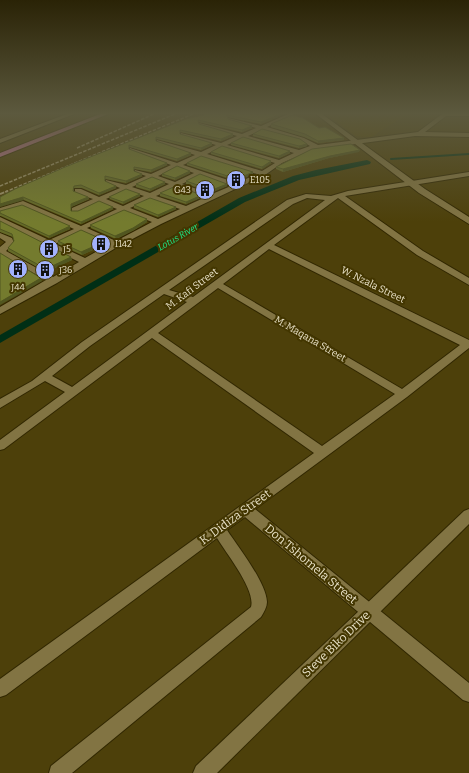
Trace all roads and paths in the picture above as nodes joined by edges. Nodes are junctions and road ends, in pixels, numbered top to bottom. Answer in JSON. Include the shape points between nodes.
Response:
{"nodes":[{"id":1,"x":13,"y":150,"type":"edge"},
{"id":2,"x":135,"y":150,"type":"edge"},
{"id":3,"x":187,"y":150,"type":"edge"},
{"id":4,"x":208,"y":150,"type":"edge"},
{"id":5,"x":238,"y":150,"type":"edge"},
{"id":6,"x":292,"y":150,"type":"edge"},
{"id":7,"x":306,"y":150,"type":"edge"},
{"id":8,"x":368,"y":150,"type":"edge"},
{"id":9,"x":299,"y":152,"type":"junction"},
{"id":10,"x":199,"y":154,"type":"junction"},
{"id":11,"x":0,"y":155,"type":"edge"},
{"id":12,"x":280,"y":162,"type":"junction"},
{"id":13,"x":176,"y":165,"type":"junction"},
{"id":14,"x":137,"y":171,"type":"edge"},
{"id":15,"x":200,"y":173,"type":"junction"},
{"id":16,"x":264,"y":174,"type":"junction"},
{"id":17,"x":469,"y":174,"type":"edge"},
{"id":18,"x":151,"y":176,"type":"junction"},
{"id":19,"x":108,"y":181,"type":"edge"},
{"id":20,"x":411,"y":182,"type":"junction"},
{"id":21,"x":176,"y":184,"type":"junction"},
{"id":22,"x":237,"y":186,"type":"junction"},
{"id":23,"x":126,"y":187,"type":"junction"},
{"id":24,"x":78,"y":191,"type":"edge"},
{"id":25,"x":150,"y":196,"type":"junction"},
{"id":26,"x":336,"y":196,"type":"junction"},
{"id":27,"x":213,"y":197,"type":"junction"},
{"id":28,"x":99,"y":199,"type":"junction"},
{"id":29,"x":125,"y":209,"type":"junction"},
{"id":30,"x":186,"y":209,"type":"junction"},
{"id":31,"x":75,"y":210,"type":"edge"},
{"id":32,"x":0,"y":211,"type":"edge"},
{"id":33,"x":0,"y":219,"type":"edge"},
{"id":34,"x":469,"y":221,"type":"edge"},
{"id":35,"x":158,"y":222,"type":"junction"},
{"id":36,"x":83,"y":229,"type":"junction"},
{"id":37,"x":0,"y":235,"type":"edge"},
{"id":38,"x":50,"y":243,"type":"junction"},
{"id":39,"x":116,"y":244,"type":"junction"},
{"id":40,"x":269,"y":246,"type":"junction"},
{"id":41,"x":0,"y":251,"type":"edge"},
{"id":42,"x":86,"y":262,"type":"junction"},
{"id":43,"x":54,"y":281,"type":"junction"},
{"id":44,"x":469,"y":282,"type":"edge"},
{"id":45,"x":217,"y":284,"type":"junction"},
{"id":46,"x":163,"y":291,"type":"junction"},
{"id":47,"x":195,"y":301,"type":"junction"},
{"id":48,"x":0,"y":311,"type":"edge"},
{"id":49,"x":152,"y":332,"type":"junction"},
{"id":50,"x":468,"y":344,"type":"edge"},
{"id":51,"x":44,"y":377,"type":"junction"},
{"id":52,"x":74,"y":392,"type":"junction"},
{"id":53,"x":403,"y":394,"type":"junction"},
{"id":54,"x":0,"y":404,"type":"edge"},
{"id":55,"x":0,"y":446,"type":"edge"},
{"id":56,"x":323,"y":453,"type":"junction"},
{"id":57,"x":245,"y":509,"type":"junction"},
{"id":58,"x":469,"y":515,"type":"edge"},
{"id":59,"x":219,"y":529,"type":"junction"},
{"id":60,"x":369,"y":613,"type":"junction"},
{"id":61,"x":0,"y":689,"type":"edge"},
{"id":62,"x":469,"y":694,"type":"edge"},
{"id":63,"x":58,"y":773,"type":"edge"},
{"id":64,"x":203,"y":773,"type":"edge"}],
"edges":[{"from":1,"to":11,"type":"main road"},
{"from":2,"to":13,"type":"street"},
{"from":3,"to":10,"type":"street"},
{"from":4,"to":10,"type":"street"},
{"from":5,"to":12,"type":"street"},
{"from":6,"to":9,"type":"street"},
{"from":7,"to":9,"type":"street"},
{"from":8,"to":20,"type":"street"},
{"from":9,"to":12,"type":"street"},
{"from":10,"to":13,"type":"street"},
{"from":10,"to":16,"type":"street"},
{"from":12,"to":16,"type":"street"},
{"from":13,"to":15,"type":"street"},
{"from":13,"to":18,"type":"street"},
{"from":14,"to":18,"type":"street"},
{"from":15,"to":21,"type":"street"},
{"from":15,"to":22,"type":"street"},
{"from":16,"to":22,"type":"street"},
{"from":17,"to":20,"type":"street","name":"M. Kafi Street"},
{"from":18,"to":21,"type":"street"},
{"from":18,"to":23,"type":"street"},
{"from":19,"to":23,"type":"street"},
{"from":20,"to":26,"type":"street","name":"M. Kafi Street"},
{"from":20,"to":34,"type":"street"},
{"from":21,"to":25,"type":"street"},
{"from":21,"to":27,"type":"street"},
{"from":22,"to":27,"type":"street"},
{"from":23,"to":25,"type":"street"},
{"from":23,"to":28,"type":"street"},
{"from":24,"to":28,"type":"street"},
{"from":25,"to":29,"type":"street"},
{"from":25,"to":30,"type":"street"},
{"from":26,"to":40,"type":"street","name":"M. Kafi Street"},
{"from":26,"to":44,"type":"street","via":[[420,253]]},
{"from":26,"to":46,"type":"street","via":[[306,196],[290,202]]},
{"from":27,"to":30,"type":"street"},
{"from":28,"to":29,"type":"street"},
{"from":28,"to":31,"type":"street"},
{"from":29,"to":35,"type":"street"},
{"from":29,"to":36,"type":"street"},
{"from":30,"to":35,"type":"street"},
{"from":32,"to":36,"type":"street","via":[[23,203]]},
{"from":33,"to":38,"type":"street"},
{"from":35,"to":39,"type":"street"},
{"from":36,"to":38,"type":"street"},
{"from":36,"to":39,"type":"street"},
{"from":37,"to":41,"type":"street","via":[[9,240],[10,244]]},
{"from":38,"to":42,"type":"street"},
{"from":39,"to":42,"type":"street"},
{"from":40,"to":45,"type":"street","name":"M. Kafi Street"},
{"from":40,"to":50,"type":"street","name":"W. Nzala Street"},
{"from":41,"to":43,"type":"street"},
{"from":42,"to":43,"type":"street"},
{"from":43,"to":48,"type":"street"},
{"from":45,"to":47,"type":"street","name":"M. Kafi Street"},
{"from":45,"to":53,"type":"street","name":"M. Maqana Street"},
{"from":46,"to":47,"type":"street"},
{"from":46,"to":51,"type":"street"},
{"from":47,"to":49,"type":"street","name":"M. Kafi Street"},
{"from":49,"to":52,"type":"street","name":"M. Kafi Street"},
{"from":49,"to":56,"type":"street"},
{"from":50,"to":53,"type":"street","name":"K. Didiza Street"},
{"from":51,"to":52,"type":"street"},
{"from":51,"to":54,"type":"street"},
{"from":52,"to":55,"type":"street","name":"M. Kafi Street"},
{"from":53,"to":56,"type":"street","name":"K. Didiza Street"},
{"from":56,"to":57,"type":"street","name":"K. Didiza Street"},
{"from":57,"to":59,"type":"street","name":"K. Didiza Street"},
{"from":57,"to":60,"type":"street","name":"Don Tshomela Street"},
{"from":58,"to":60,"type":"street","name":"Steve Biko Drive"},
{"from":59,"to":61,"type":"street","name":"K. Didiza Street"},
{"from":59,"to":63,"type":"street","via":[[248,574],[259,598],[256,612],[214,648],[107,730]]},
{"from":60,"to":62,"type":"street","name":"Don Tshomela Street"},
{"from":60,"to":64,"type":"street","name":"Steve Biko Drive"}]}
